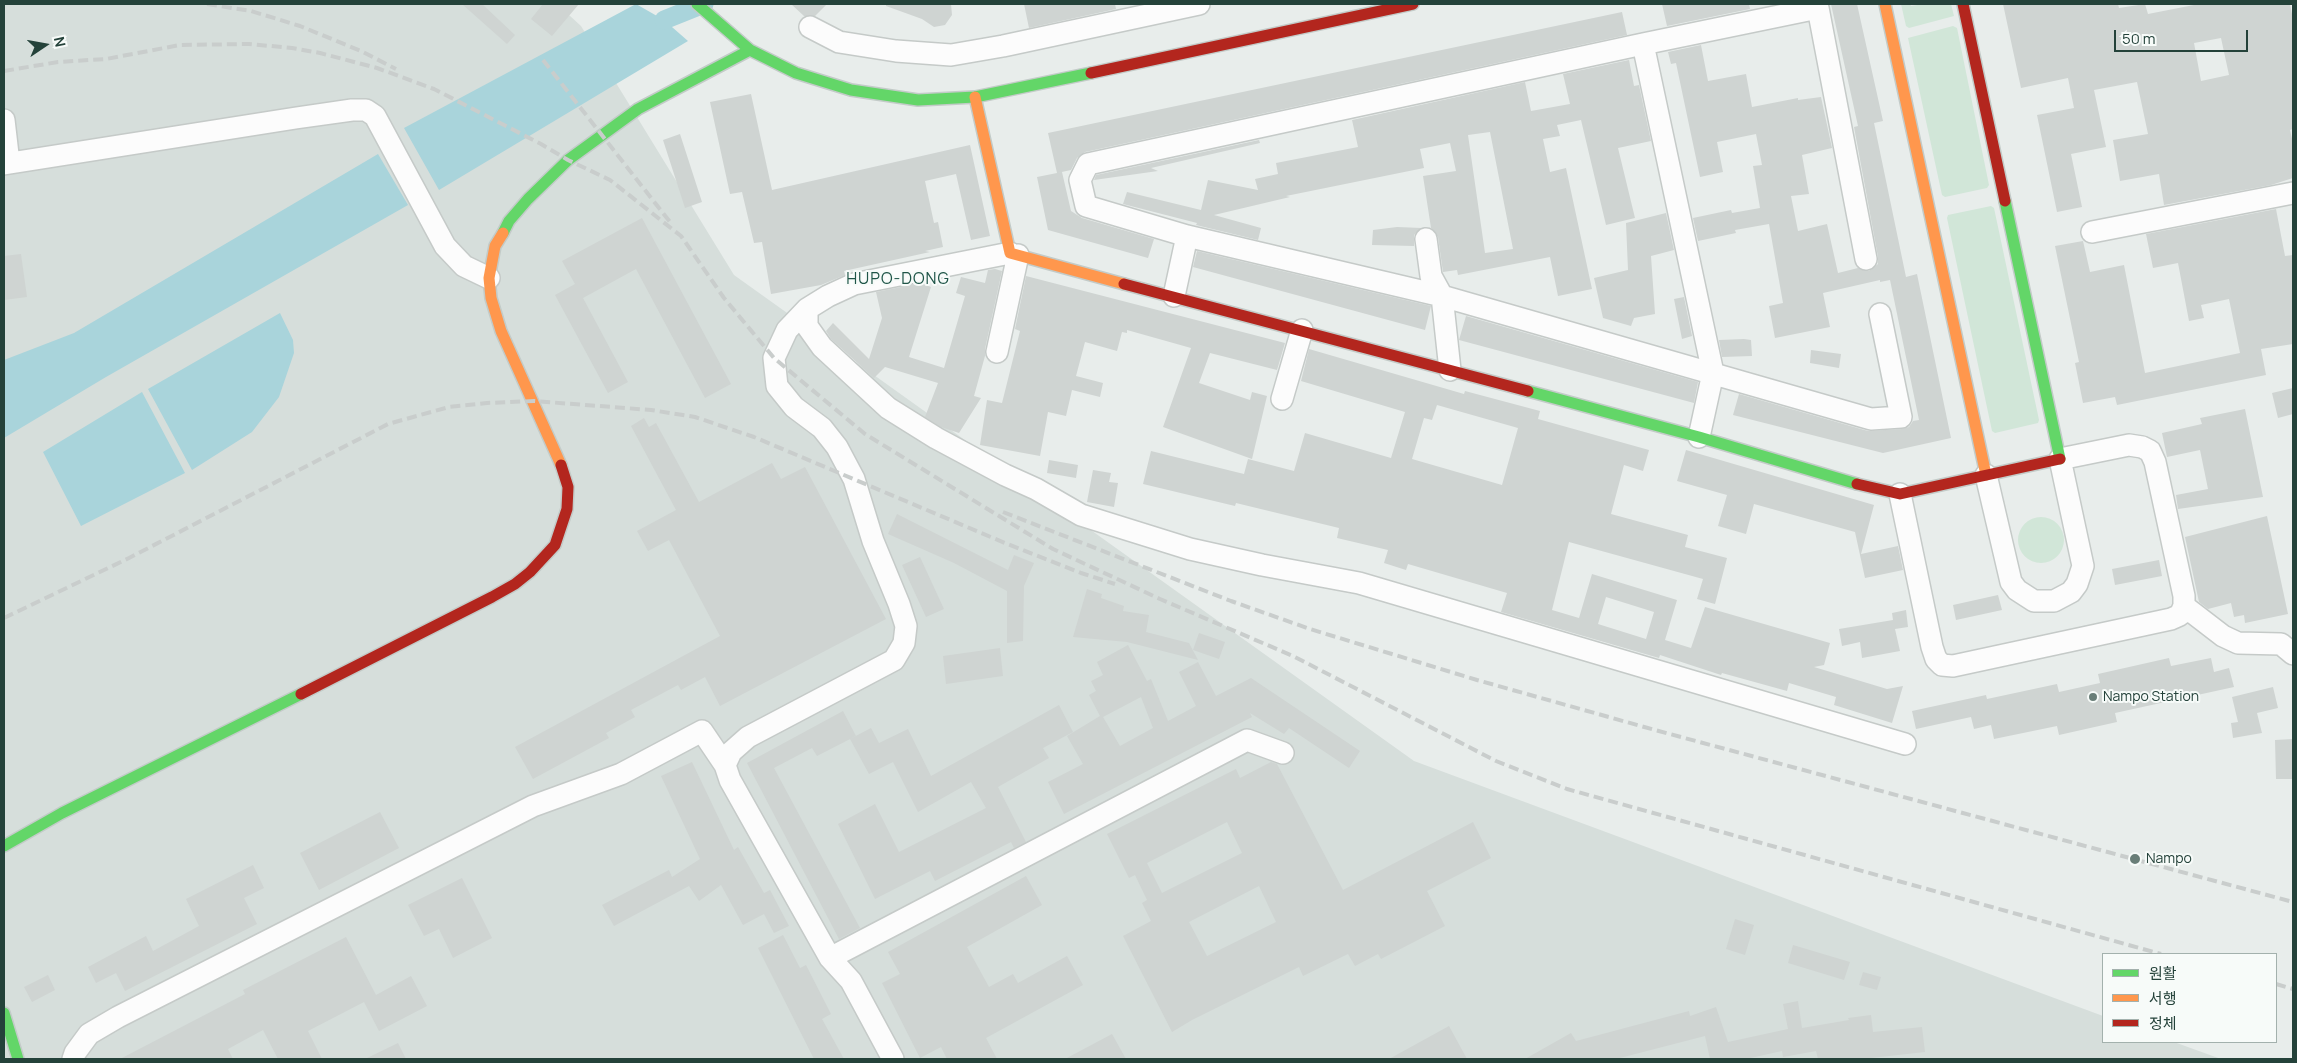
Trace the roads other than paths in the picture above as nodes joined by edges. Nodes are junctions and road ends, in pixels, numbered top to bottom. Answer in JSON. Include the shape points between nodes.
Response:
{"nodes":[{"id":1,"x":697,"y":4,"type":"edge"},
{"id":2,"x":1199,"y":4,"type":"edge"},
{"id":3,"x":1413,"y":4,"type":"edge"},
{"id":4,"x":1885,"y":4,"type":"edge"},
{"id":5,"x":1963,"y":4,"type":"edge"},
{"id":6,"x":810,"y":27,"type":"dead end"},
{"id":7,"x":1643,"y":44,"type":"junction"},
{"id":8,"x":750,"y":50,"type":"junction"},
{"id":9,"x":975,"y":97,"type":"junction"},
{"id":10,"x":4,"y":120,"type":"edge"},
{"id":11,"x":6,"y":164,"type":"edge"},
{"id":12,"x":2293,"y":193,"type":"edge"},
{"id":13,"x":2092,"y":232,"type":"dead end"},
{"id":14,"x":1187,"y":236,"type":"junction"},
{"id":15,"x":1426,"y":239,"type":"dead end"},
{"id":16,"x":1014,"y":254,"type":"junction"},
{"id":17,"x":1866,"y":259,"type":"dead end"},
{"id":18,"x":489,"y":278,"type":"junction"},
{"id":19,"x":1174,"y":296,"type":"junction"},
{"id":20,"x":1442,"y":296,"type":"junction"},
{"id":21,"x":807,"y":309,"type":"junction"},
{"id":22,"x":1880,"y":314,"type":"dead end"},
{"id":23,"x":1302,"y":330,"type":"junction"},
{"id":24,"x":997,"y":352,"type":"dead end"},
{"id":25,"x":1450,"y":370,"type":"junction"},
{"id":26,"x":1713,"y":373,"type":"junction"},
{"id":27,"x":1282,"y":399,"type":"dead end"},
{"id":28,"x":1700,"y":437,"type":"junction"},
{"id":29,"x":2060,"y":459,"type":"junction"},
{"id":30,"x":1986,"y":475,"type":"junction"},
{"id":31,"x":1900,"y":494,"type":"junction"},
{"id":32,"x":2184,"y":606,"type":"junction"},
{"id":33,"x":2293,"y":654,"type":"edge"},
{"id":34,"x":1905,"y":744,"type":"dead end"},
{"id":35,"x":1283,"y":753,"type":"dead end"},
{"id":36,"x":725,"y":765,"type":"junction"},
{"id":37,"x":4,"y":846,"type":"edge"},
{"id":38,"x":830,"y":958,"type":"junction"},
{"id":39,"x":4,"y":1013,"type":"edge"},
{"id":40,"x":18,"y":1059,"type":"edge"},
{"id":41,"x":73,"y":1059,"type":"edge"},
{"id":42,"x":893,"y":1059,"type":"edge"}],
"edges":[{"from":1,"to":8,"type":"street"},
{"from":2,"to":6,"type":"street","via":[[951,55],[896,52],[839,42]]},
{"from":3,"to":9,"type":"street"},
{"from":4,"to":30,"type":"street"},
{"from":5,"to":29,"type":"street"},
{"from":7,"to":14,"type":"street","via":[[1088,164],[1080,180],[1086,206]]},
{"from":7,"to":17,"type":"street","via":[[1818,8]]},
{"from":7,"to":26,"type":"street"},
{"from":8,"to":9,"type":"street","via":[[796,73],[851,90],[918,100]]},
{"from":8,"to":18,"type":"street","via":[[638,109],[568,160],[528,199],[500,235],[490,264]]},
{"from":9,"to":16,"type":"street"},
{"from":10,"to":11,"type":"street"},
{"from":11,"to":18,"type":"street","via":[[366,110],[375,116],[445,246],[464,266]]},
{"from":12,"to":13,"type":"street"},
{"from":14,"to":19,"type":"street"},
{"from":14,"to":20,"type":"street"},
{"from":15,"to":20,"type":"street","via":[[1431,276]]},
{"from":16,"to":19,"type":"street"},
{"from":16,"to":21,"type":"street","via":[[854,284]]},
{"from":16,"to":24,"type":"street"},
{"from":18,"to":37,"type":"street","via":[[501,331],[558,456],[568,488],[567,509],[555,545],[515,584],[62,813]]},
{"from":19,"to":23,"type":"street"},
{"from":20,"to":25,"type":"street"},
{"from":20,"to":26,"type":"street"},
{"from":21,"to":34,"type":"street","via":[[807,326],[822,347],[888,408],[936,438],[1036,488],[1081,515],[1190,548],[1359,583]]},
{"from":21,"to":36,"type":"street","via":[[787,330],[774,358],[777,386],[794,408],[822,428],[837,447],[854,479],[873,541],[906,626],[904,643],[894,660],[748,737],[731,752]]},
{"from":22,"to":26,"type":"street","via":[[1901,417],[1871,419]]},
{"from":23,"to":25,"type":"street"},
{"from":23,"to":27,"type":"street"},
{"from":25,"to":28,"type":"street"},
{"from":26,"to":28,"type":"street"},
{"from":28,"to":31,"type":"street"},
{"from":29,"to":30,"type":"street"},
{"from":29,"to":30,"type":"street","via":[[2083,566],[2071,592],[2054,601],[2034,601],[2011,582]]},
{"from":29,"to":32,"type":"street","via":[[2129,446],[2142,447],[2150,452],[2174,548]]},
{"from":30,"to":31,"type":"street"},
{"from":31,"to":32,"type":"street","via":[[1932,648],[1942,665],[1953,666],[2171,619],[2180,615]]},
{"from":32,"to":33,"type":"street","via":[[2223,636],[2238,643],[2281,644]]},
{"from":35,"to":38,"type":"street","via":[[1247,740]]},
{"from":36,"to":38,"type":"street","via":[[730,780]]},
{"from":36,"to":41,"type":"street","via":[[702,731],[620,774],[533,806],[118,1017],[89,1034]]},
{"from":38,"to":42,"type":"street","via":[[851,981]]},
{"from":39,"to":40,"type":"street"}]}
